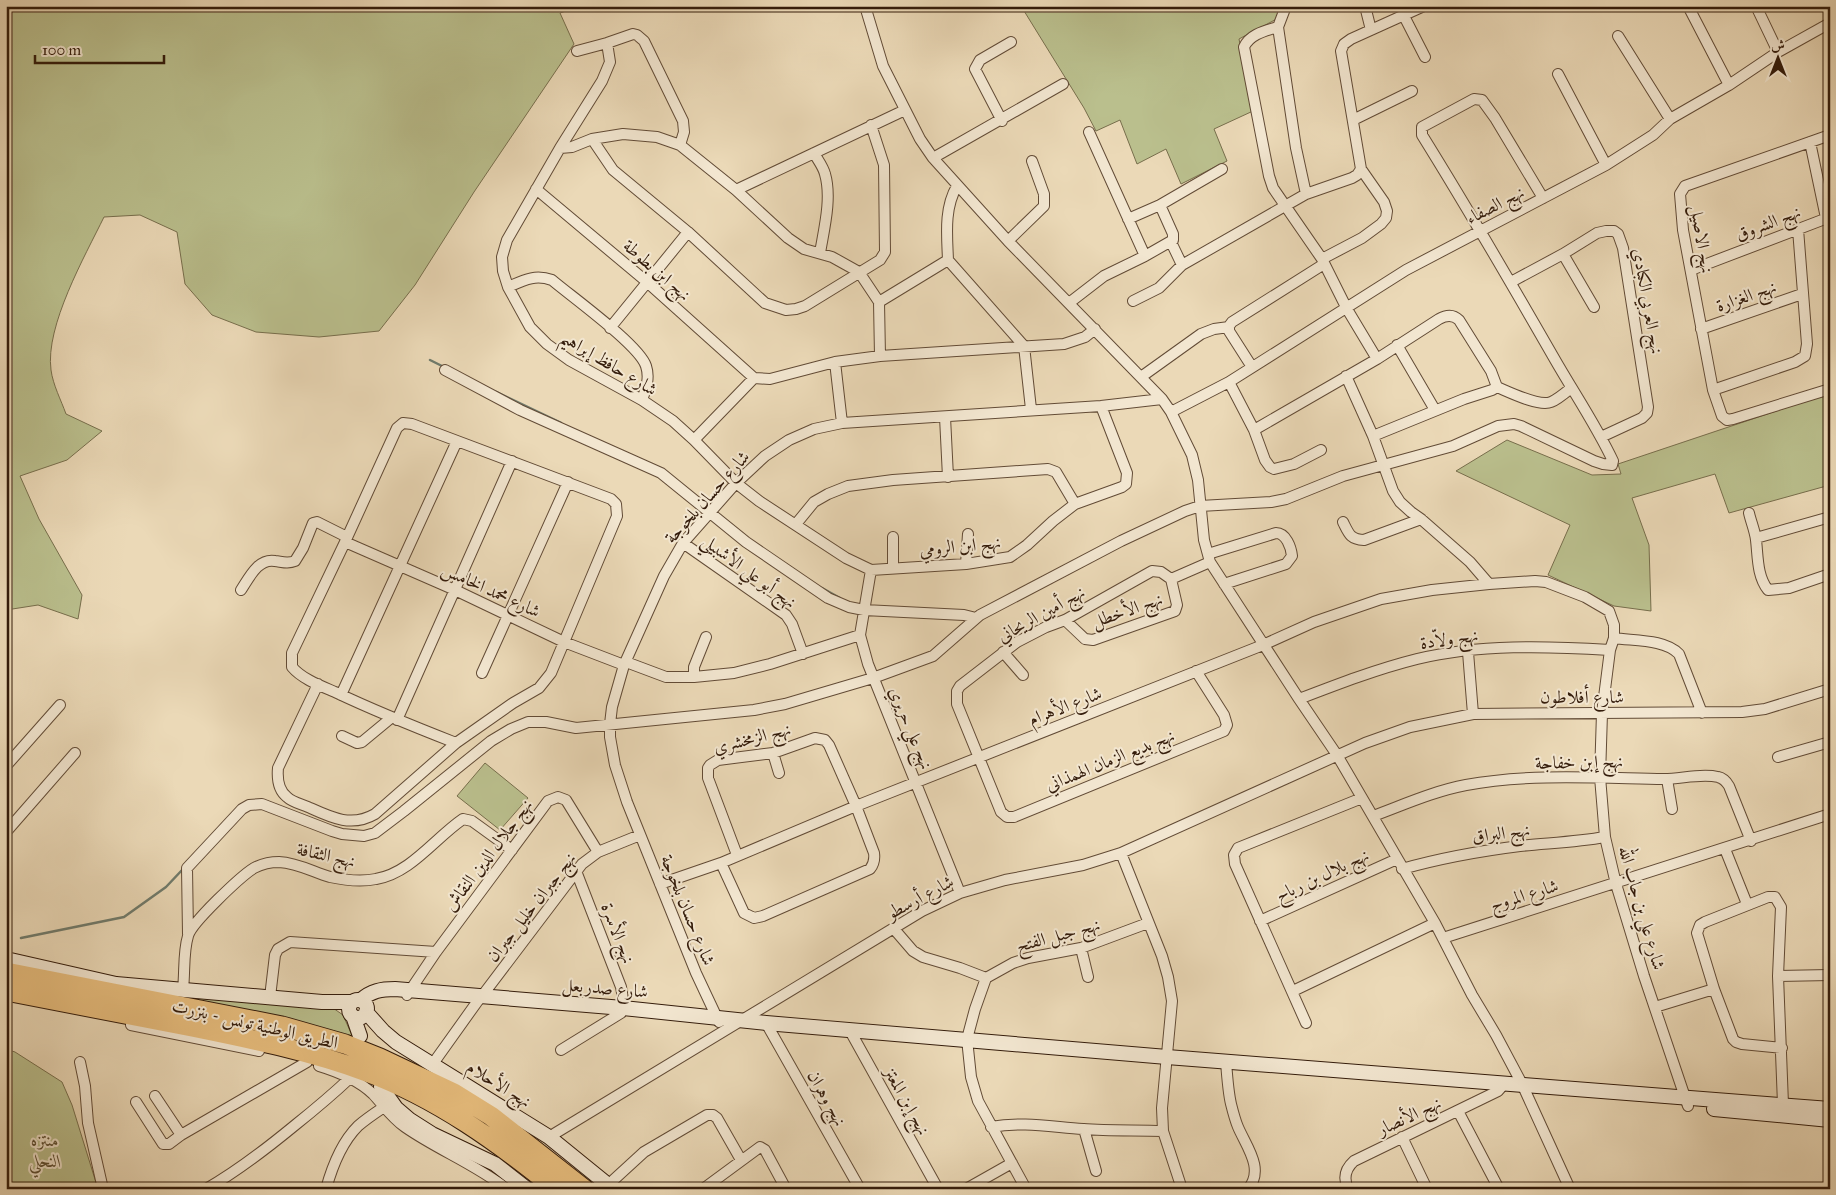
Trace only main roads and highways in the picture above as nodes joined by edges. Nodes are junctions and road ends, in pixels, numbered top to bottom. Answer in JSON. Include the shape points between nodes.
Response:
{"nodes":[{"id":1,"x":6,"y":972,"type":"edge"},
{"id":2,"x":6,"y":991,"type":"edge"},
{"id":3,"x":483,"y":1133,"type":"junction"},
{"id":4,"x":547,"y":1189,"type":"edge"},
{"id":5,"x":556,"y":1189,"type":"edge"},
{"id":6,"x":584,"y":1189,"type":"edge"}],
"edges":[{"from":1,"to":6,"type":"highway","name":"الطريق الوطنية تونس - بنزرت","via":[[282,1026],[354,1047],[454,1093],[491,1116]]},
{"from":2,"to":3,"type":"highway","name":"الطريق الوطنية تونس - بنزرت","via":[[296,1050],[367,1072],[440,1107]]},
{"from":3,"to":4,"type":"highway"},
{"from":3,"to":5,"type":"highway","name":"الطريق الوطنية تونس - بنزرت"}]}
